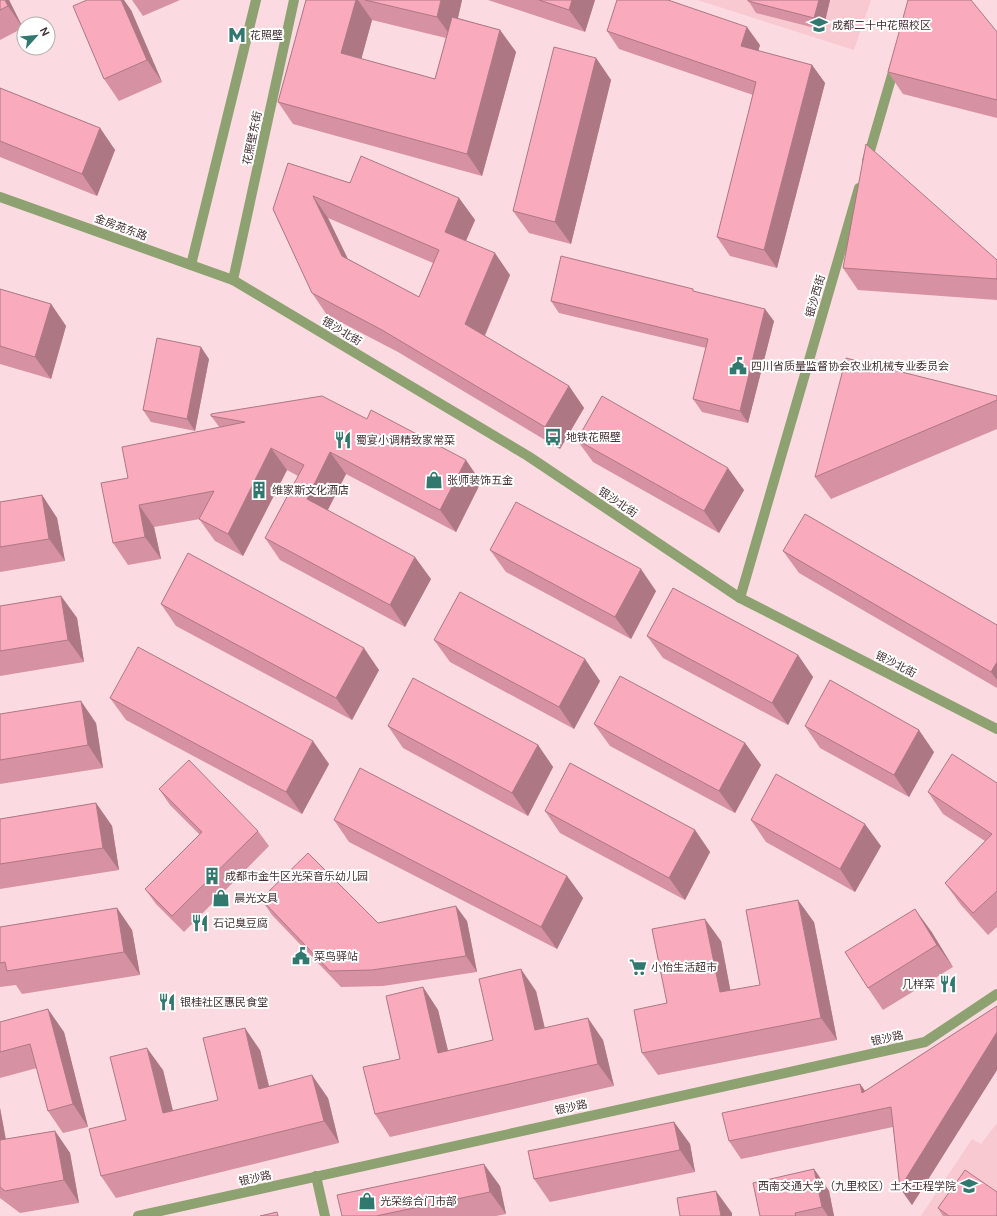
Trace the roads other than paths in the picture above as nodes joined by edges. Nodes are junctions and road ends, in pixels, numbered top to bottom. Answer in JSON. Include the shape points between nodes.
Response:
{"nodes":[{"id":1,"x":256,"y":0,"type":"edge"},
{"id":2,"x":294,"y":0,"type":"edge"},
{"id":3,"x":898,"y":54,"type":"edge"},
{"id":4,"x":0,"y":197,"type":"edge"},
{"id":5,"x":191,"y":264,"type":"junction"},
{"id":6,"x":233,"y":280,"type":"junction"},
{"id":7,"x":740,"y":598,"type":"junction"},
{"id":8,"x":997,"y":729,"type":"edge"},
{"id":9,"x":997,"y":994,"type":"edge"},
{"id":10,"x":316,"y":1176,"type":"junction"},
{"id":11,"x":138,"y":1216,"type":"edge"},
{"id":12,"x":325,"y":1216,"type":"edge"}],
"edges":[{"from":1,"to":5,"type":"street"},
{"from":2,"to":6,"type":"street","name":"花照壁东街"},
{"from":3,"to":7,"type":"street","name":"银沙西街"},
{"from":4,"to":5,"type":"street","name":"金房苑东路"},
{"from":5,"to":6,"type":"street","name":"金房苑东路"},
{"from":6,"to":7,"type":"street","name":"银沙北街","via":[[528,456]]},
{"from":7,"to":8,"type":"street","name":"银沙北街"},
{"from":9,"to":10,"type":"street","name":"银沙路","via":[[925,1042]]},
{"from":10,"to":11,"type":"street","name":"银沙路"},
{"from":10,"to":12,"type":"street"}]}
